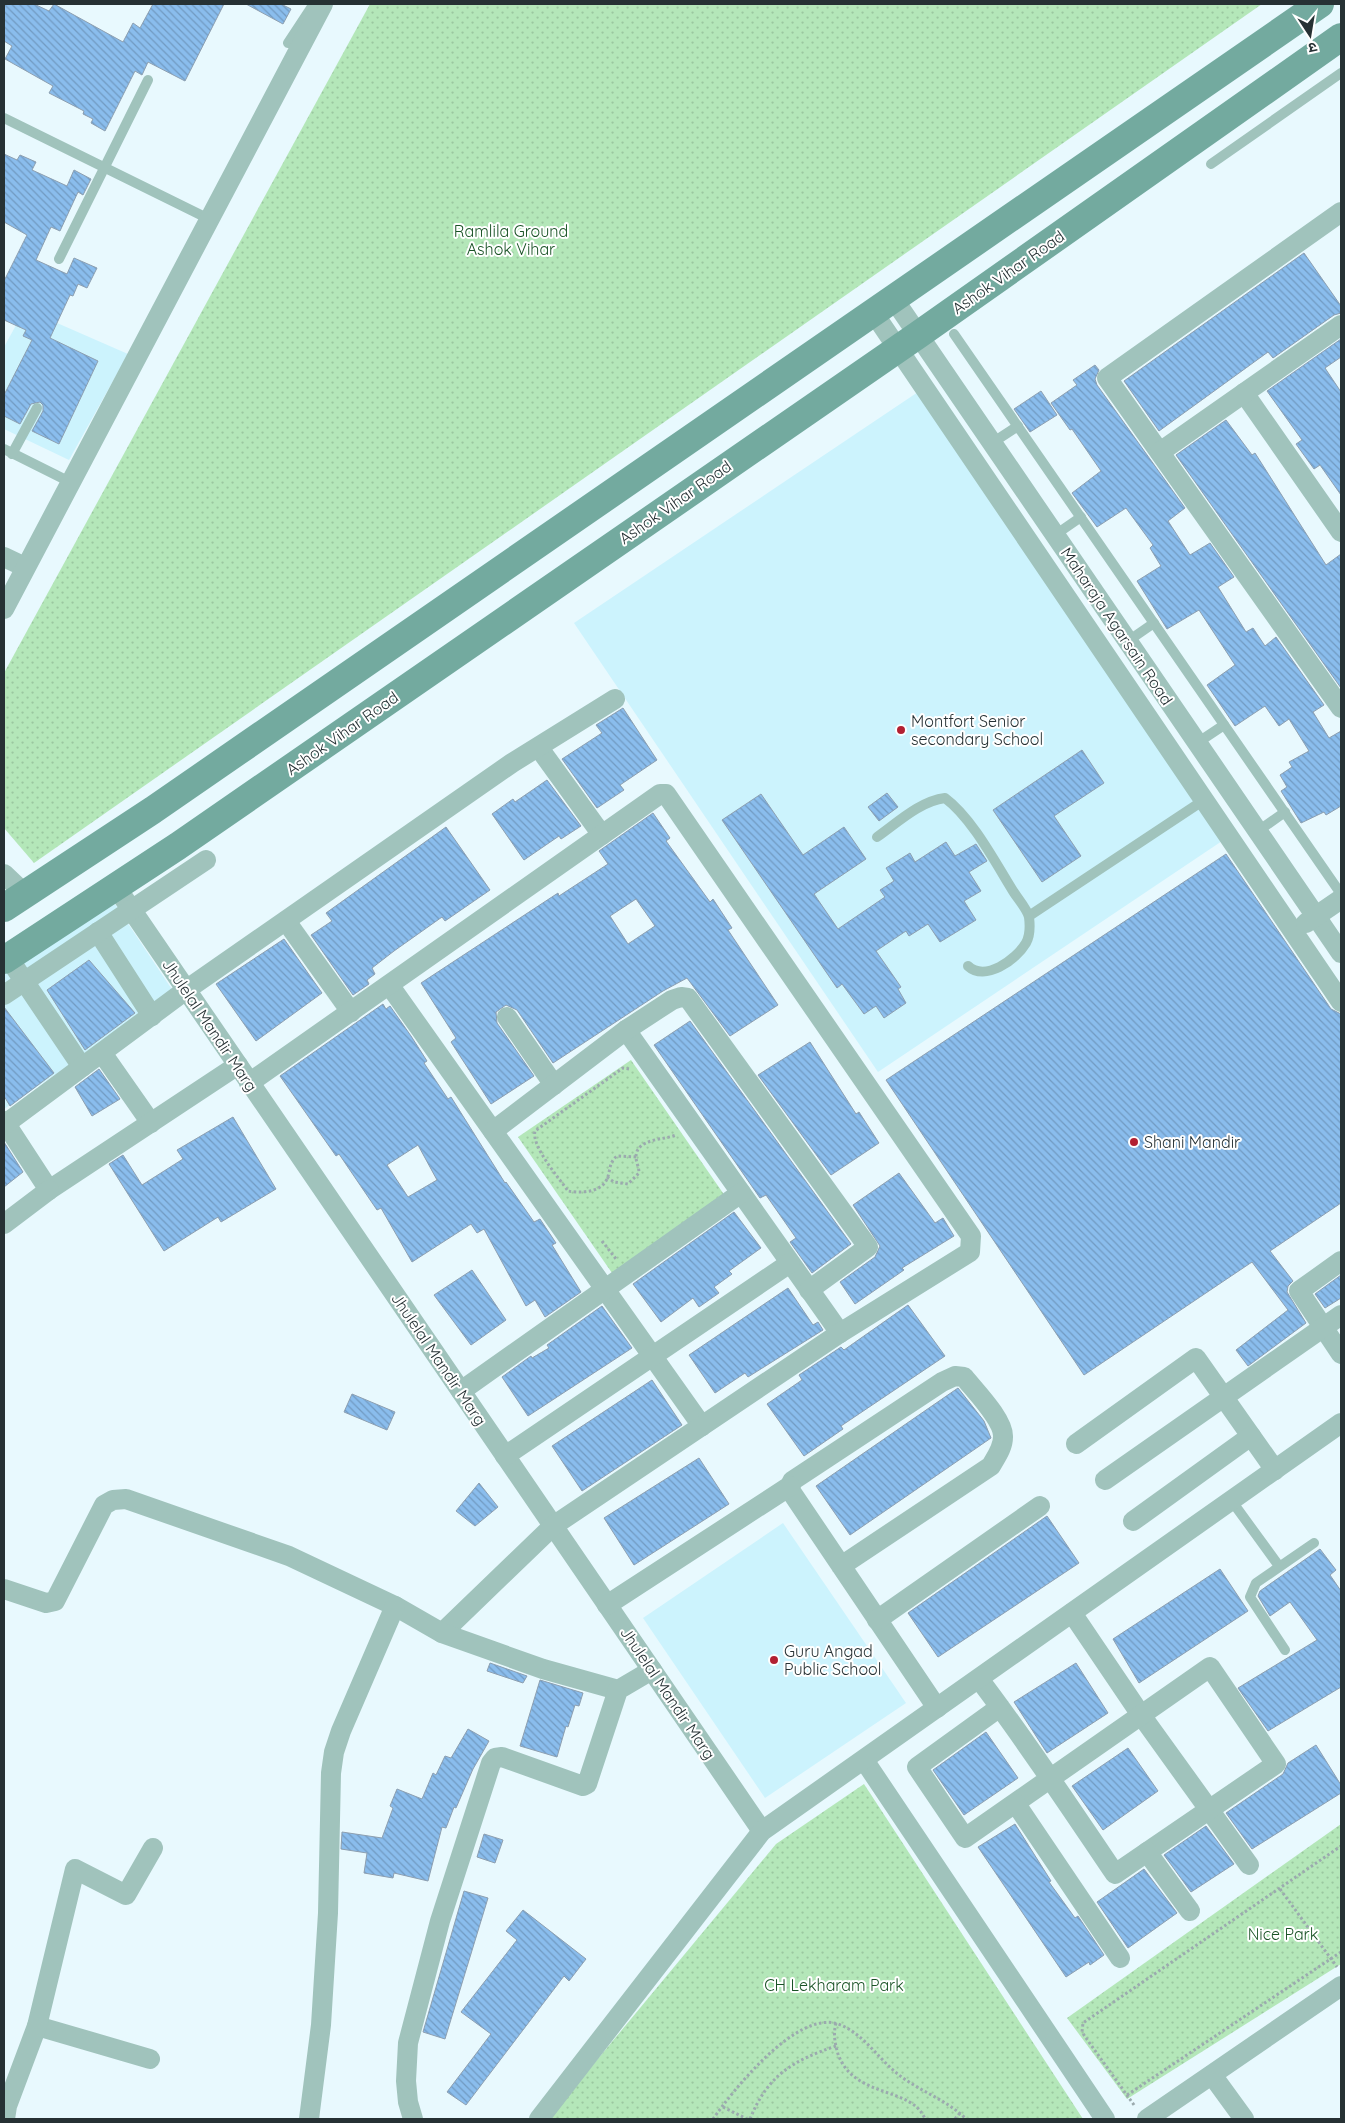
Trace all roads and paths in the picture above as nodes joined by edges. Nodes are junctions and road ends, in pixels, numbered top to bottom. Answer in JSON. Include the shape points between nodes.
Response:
{"nodes":[{"id":1,"x":313,"y":4,"type":"edge"},
{"id":2,"x":323,"y":4,"type":"edge"},
{"id":3,"x":1320,"y":4,"type":"edge"},
{"id":4,"x":1341,"y":37,"type":"edge"},
{"id":5,"x":288,"y":43,"type":"dead end"},
{"id":6,"x":1341,"y":73,"type":"edge"},
{"id":7,"x":148,"y":80,"type":"dead end"},
{"id":8,"x":4,"y":118,"type":"edge"},
{"id":9,"x":1211,"y":164,"type":"dead end"},
{"id":10,"x":104,"y":168,"type":"junction"},
{"id":11,"x":1341,"y":212,"type":"edge"},
{"id":12,"x":209,"y":219,"type":"junction"},
{"id":13,"x":59,"y":259,"type":"dead end"},
{"id":14,"x":883,"y":305,"type":"junction"},
{"id":15,"x":1341,"y":325,"type":"edge"},
{"id":16,"x":954,"y":334,"type":"dead end"},
{"id":17,"x":908,"y":342,"type":"junction"},
{"id":18,"x":1244,"y":393,"type":"junction"},
{"id":19,"x":37,"y":408,"type":"dead end"},
{"id":20,"x":1018,"y":426,"type":"junction"},
{"id":21,"x":992,"y":443,"type":"junction"},
{"id":22,"x":8,"y":451,"type":"edge"},
{"id":23,"x":1160,"y":452,"type":"junction"},
{"id":24,"x":70,"y":482,"type":"junction"},
{"id":25,"x":1081,"y":517,"type":"junction"},
{"id":26,"x":1341,"y":532,"type":"edge"},
{"id":27,"x":1055,"y":535,"type":"junction"},
{"id":28,"x":4,"y":557,"type":"edge"},
{"id":29,"x":25,"y":567,"type":"junction"},
{"id":30,"x":4,"y":609,"type":"edge"},
{"id":31,"x":1154,"y":623,"type":"junction"},
{"id":32,"x":1128,"y":641,"type":"junction"},
{"id":33,"x":615,"y":699,"type":"dead end"},
{"id":34,"x":1341,"y":708,"type":"edge"},
{"id":35,"x":1224,"y":725,"type":"junction"},
{"id":36,"x":1197,"y":743,"type":"junction"},
{"id":37,"x":539,"y":748,"type":"junction"},
{"id":38,"x":1204,"y":800,"type":"junction"},
{"id":39,"x":1284,"y":812,"type":"junction"},
{"id":40,"x":1258,"y":831,"type":"junction"},
{"id":41,"x":602,"y":835,"type":"junction"},
{"id":42,"x":877,"y":837,"type":"dead end"},
{"id":43,"x":206,"y":860,"type":"dead end"},
{"id":44,"x":4,"y":874,"type":"edge"},
{"id":45,"x":116,"y":887,"type":"junction"},
{"id":46,"x":1341,"y":894,"type":"edge"},
{"id":47,"x":1341,"y":899,"type":"edge"},
{"id":48,"x":14,"y":901,"type":"edge"},
{"id":49,"x":132,"y":910,"type":"junction"},
{"id":50,"x":1029,"y":916,"type":"junction"},
{"id":51,"x":1316,"y":916,"type":"junction"},
{"id":52,"x":286,"y":921,"type":"junction"},
{"id":53,"x":98,"y":932,"type":"junction"},
{"id":54,"x":1294,"y":932,"type":"junction"},
{"id":55,"x":1341,"y":953,"type":"edge"},
{"id":56,"x":6,"y":959,"type":"edge"},
{"id":57,"x":968,"y":966,"type":"dead end"},
{"id":58,"x":24,"y":981,"type":"junction"},
{"id":59,"x":390,"y":986,"type":"junction"},
{"id":60,"x":186,"y":990,"type":"junction"},
{"id":61,"x":4,"y":995,"type":"edge"},
{"id":62,"x":1341,"y":1002,"type":"edge"},
{"id":63,"x":351,"y":1012,"type":"junction"},
{"id":64,"x":152,"y":1016,"type":"junction"},
{"id":65,"x":507,"y":1017,"type":"dead end"},
{"id":66,"x":626,"y":1030,"type":"junction"},
{"id":67,"x":102,"y":1052,"type":"junction"},
{"id":68,"x":238,"y":1066,"type":"junction"},
{"id":69,"x":82,"y":1068,"type":"junction"},
{"id":70,"x":632,"y":1071,"type":"dead end"},
{"id":71,"x":249,"y":1082,"type":"junction"},
{"id":72,"x":554,"y":1085,"type":"junction"},
{"id":73,"x":151,"y":1122,"type":"junction"},
{"id":74,"x":4,"y":1123,"type":"edge"},
{"id":75,"x":671,"y":1128,"type":"dead end"},
{"id":76,"x":493,"y":1131,"type":"junction"},
{"id":77,"x":636,"y":1157,"type":"junction"},
{"id":78,"x":607,"y":1178,"type":"junction"},
{"id":79,"x":49,"y":1190,"type":"junction"},
{"id":80,"x":741,"y":1193,"type":"junction"},
{"id":81,"x":4,"y":1224,"type":"edge"},
{"id":82,"x":1341,"y":1261,"type":"edge"},
{"id":83,"x":790,"y":1263,"type":"junction"},
{"id":84,"x":605,"y":1290,"type":"junction"},
{"id":85,"x":809,"y":1290,"type":"junction"},
{"id":86,"x":1341,"y":1315,"type":"edge"},
{"id":87,"x":1323,"y":1327,"type":"junction"},
{"id":88,"x":840,"y":1333,"type":"junction"},
{"id":89,"x":1341,"y":1354,"type":"edge"},
{"id":90,"x":653,"y":1356,"type":"junction"},
{"id":91,"x":461,"y":1391,"type":"junction"},
{"id":92,"x":1224,"y":1396,"type":"junction"},
{"id":93,"x":1341,"y":1423,"type":"edge"},
{"id":94,"x":702,"y":1426,"type":"junction"},
{"id":95,"x":1251,"y":1436,"type":"junction"},
{"id":96,"x":1076,"y":1444,"type":"dead end"},
{"id":97,"x":505,"y":1456,"type":"junction"},
{"id":98,"x":1275,"y":1470,"type":"junction"},
{"id":99,"x":1105,"y":1480,"type":"dead end"},
{"id":100,"x":790,"y":1486,"type":"junction"},
{"id":101,"x":1231,"y":1500,"type":"junction"},
{"id":102,"x":1040,"y":1506,"type":"dead end"},
{"id":103,"x":1133,"y":1521,"type":"dead end"},
{"id":104,"x":553,"y":1526,"type":"junction"},
{"id":105,"x":1314,"y":1544,"type":"dead end"},
{"id":106,"x":841,"y":1566,"type":"junction"},
{"id":107,"x":1279,"y":1566,"type":"junction"},
{"id":108,"x":4,"y":1589,"type":"edge"},
{"id":109,"x":607,"y":1604,"type":"junction"},
{"id":110,"x":396,"y":1606,"type":"junction"},
{"id":111,"x":1072,"y":1613,"type":"junction"},
{"id":112,"x":877,"y":1620,"type":"junction"},
{"id":113,"x":442,"y":1633,"type":"junction"},
{"id":114,"x":1286,"y":1650,"type":"dead end"},
{"id":115,"x":652,"y":1670,"type":"junction"},
{"id":116,"x":979,"y":1679,"type":"junction"},
{"id":117,"x":618,"y":1690,"type":"junction"},
{"id":118,"x":1000,"y":1707,"type":"junction"},
{"id":119,"x":937,"y":1708,"type":"junction"},
{"id":120,"x":1141,"y":1715,"type":"junction"},
{"id":121,"x":864,"y":1760,"type":"junction"},
{"id":122,"x":1051,"y":1779,"type":"junction"},
{"id":123,"x":1016,"y":1804,"type":"junction"},
{"id":124,"x":1209,"y":1810,"type":"junction"},
{"id":125,"x":762,"y":1831,"type":"junction"},
{"id":126,"x":1341,"y":1846,"type":"edge"},
{"id":127,"x":153,"y":1848,"type":"dead end"},
{"id":128,"x":1147,"y":1852,"type":"junction"},
{"id":129,"x":1250,"y":1865,"type":"dead end"},
{"id":130,"x":1280,"y":1889,"type":"junction"},
{"id":131,"x":1190,"y":1911,"type":"dead end"},
{"id":132,"x":1341,"y":1952,"type":"edge"},
{"id":133,"x":1120,"y":1958,"type":"dead end"},
{"id":134,"x":1331,"y":1959,"type":"junction"},
{"id":135,"x":1341,"y":1986,"type":"edge"},
{"id":136,"x":836,"y":2023,"type":"junction"},
{"id":137,"x":37,"y":2026,"type":"junction"},
{"id":138,"x":836,"y":2046,"type":"junction"},
{"id":139,"x":150,"y":2059,"type":"dead end"},
{"id":140,"x":1212,"y":2074,"type":"junction"},
{"id":141,"x":723,"y":2107,"type":"junction"},
{"id":142,"x":5,"y":2110,"type":"edge"},
{"id":143,"x":960,"y":2113,"type":"junction"},
{"id":144,"x":309,"y":2119,"type":"edge"},
{"id":145,"x":413,"y":2119,"type":"edge"},
{"id":146,"x":539,"y":2119,"type":"edge"},
{"id":147,"x":713,"y":2119,"type":"edge"},
{"id":148,"x":749,"y":2119,"type":"edge"},
{"id":149,"x":925,"y":2119,"type":"edge"},
{"id":150,"x":955,"y":2119,"type":"edge"},
{"id":151,"x":966,"y":2119,"type":"edge"},
{"id":152,"x":1105,"y":2119,"type":"edge"},
{"id":153,"x":1147,"y":2119,"type":"edge"},
{"id":154,"x":1244,"y":2119,"type":"edge"}],
"edges":[{"from":1,"to":5,"type":"lane"},
{"from":2,"to":12,"type":"street"},
{"from":3,"to":14,"type":"main road"},
{"from":4,"to":17,"type":"main road","name":"Ashok Vihar Road"},
{"from":6,"to":9,"type":"lane"},
{"from":7,"to":10,"type":"lane"},
{"from":8,"to":10,"type":"lane"},
{"from":10,"to":12,"type":"lane"},
{"from":10,"to":13,"type":"lane"},
{"from":11,"to":23,"type":"street","via":[[1108,376]]},
{"from":12,"to":24,"type":"street"},
{"from":14,"to":17,"type":"street"},
{"from":14,"to":48,"type":"main road","via":[[161,804]]},
{"from":15,"to":18,"type":"street"},
{"from":16,"to":20,"type":"lane"},
{"from":17,"to":21,"type":"street","name":"Maharaja Agarsain Road"},
{"from":17,"to":38,"type":"street"},
{"from":17,"to":45,"type":"main road","name":"Ashok Vihar Road"},
{"from":18,"to":23,"type":"street"},
{"from":18,"to":26,"type":"street"},
{"from":19,"to":22,"type":"lane"},
{"from":20,"to":21,"type":"lane"},
{"from":20,"to":25,"type":"lane"},
{"from":21,"to":27,"type":"street","name":"Maharaja Agarsain Road"},
{"from":22,"to":24,"type":"lane"},
{"from":23,"to":34,"type":"street"},
{"from":24,"to":29,"type":"street"},
{"from":25,"to":27,"type":"lane"},
{"from":25,"to":31,"type":"lane"},
{"from":27,"to":32,"type":"street","name":"Maharaja Agarsain Road"},
{"from":28,"to":29,"type":"street"},
{"from":29,"to":30,"type":"street"},
{"from":31,"to":32,"type":"lane"},
{"from":31,"to":35,"type":"lane"},
{"from":32,"to":36,"type":"street","name":"Maharaja Agarsain Road"},
{"from":33,"to":37,"type":"street"},
{"from":35,"to":36,"type":"lane"},
{"from":35,"to":39,"type":"lane"},
{"from":36,"to":40,"type":"street","name":"Maharaja Agarsain Road"},
{"from":37,"to":41,"type":"street"},
{"from":37,"to":52,"type":"street","via":[[512,763]]},
{"from":38,"to":50,"type":"lane"},
{"from":38,"to":54,"type":"street"},
{"from":39,"to":40,"type":"lane"},
{"from":39,"to":46,"type":"lane"},
{"from":40,"to":51,"type":"street","name":"Maharaja Agarsain Road"},
{"from":41,"to":59,"type":"street"},
{"from":41,"to":88,"type":"street","via":[[660,794],[671,798],[971,1236],[970,1252]]},
{"from":42,"to":50,"type":"lane","via":[[920,808],[945,798],[973,830]]},
{"from":43,"to":49,"type":"street"},
{"from":44,"to":48,"type":"street"},
{"from":45,"to":49,"type":"street","name":"Jhulelal Mandir Marg"},
{"from":45,"to":56,"type":"main road","name":"Ashok Vihar Road"},
{"from":47,"to":51,"type":"street"},
{"from":49,"to":53,"type":"street"},
{"from":49,"to":60,"type":"street","name":"Jhulelal Mandir Marg"},
{"from":50,"to":57,"type":"lane","via":[[1026,944],[1015,956],[984,972]]},
{"from":51,"to":54,"type":"street"},
{"from":51,"to":55,"type":"street","name":"Maharaja Agarsain Road"},
{"from":52,"to":60,"type":"street"},
{"from":52,"to":63,"type":"street"},
{"from":53,"to":58,"type":"street"},
{"from":53,"to":64,"type":"street"},
{"from":54,"to":62,"type":"street"},
{"from":56,"to":58,"type":"street"},
{"from":58,"to":61,"type":"street"},
{"from":58,"to":69,"type":"street"},
{"from":59,"to":63,"type":"street"},
{"from":59,"to":76,"type":"street"},
{"from":60,"to":64,"type":"street"},
{"from":60,"to":68,"type":"street","name":"Jhulelal Mandir Marg"},
{"from":63,"to":71,"type":"street"},
{"from":64,"to":67,"type":"street"},
{"from":65,"to":72,"type":"street"},
{"from":66,"to":72,"type":"street"},
{"from":66,"to":80,"type":"street"},
{"from":66,"to":85,"type":"street","via":[[672,1000],[681,996],[688,998],[868,1247]]},
{"from":67,"to":69,"type":"street"},
{"from":67,"to":73,"type":"street"},
{"from":68,"to":71,"type":"street","name":"Jhulelal Mandir Marg"},
{"from":68,"to":73,"type":"street"},
{"from":69,"to":74,"type":"street"},
{"from":70,"to":78,"type":"path","via":[[623,1068],[534,1133],[537,1147],[568,1191],[593,1190]]},
{"from":71,"to":91,"type":"street","name":"Jhulelal Mandir Marg"},
{"from":72,"to":76,"type":"street"},
{"from":73,"to":79,"type":"street"},
{"from":74,"to":79,"type":"street"},
{"from":75,"to":77,"type":"path","via":[[676,1136],[646,1143]]},
{"from":76,"to":84,"type":"street"},
{"from":77,"to":78,"type":"path","via":[[618,1156],[611,1163]]},
{"from":77,"to":78,"type":"path","via":[[638,1173],[632,1181],[620,1184]]},
{"from":79,"to":81,"type":"street"},
{"from":80,"to":83,"type":"street"},
{"from":80,"to":84,"type":"street"},
{"from":82,"to":87,"type":"street","via":[[1299,1291]]},
{"from":83,"to":85,"type":"street"},
{"from":83,"to":90,"type":"street"},
{"from":84,"to":90,"type":"street"},
{"from":84,"to":91,"type":"street"},
{"from":85,"to":88,"type":"street"},
{"from":86,"to":87,"type":"street"},
{"from":87,"to":89,"type":"street"},
{"from":87,"to":92,"type":"street"},
{"from":88,"to":94,"type":"street"},
{"from":90,"to":94,"type":"street"},
{"from":90,"to":97,"type":"street"},
{"from":91,"to":97,"type":"street","name":"Jhulelal Mandir Marg"},
{"from":92,"to":95,"type":"street"},
{"from":92,"to":96,"type":"street","via":[[1196,1358]]},
{"from":92,"to":99,"type":"street"},
{"from":93,"to":98,"type":"street"},
{"from":94,"to":104,"type":"street"},
{"from":95,"to":98,"type":"street"},
{"from":95,"to":103,"type":"street"},
{"from":97,"to":104,"type":"street","name":"Jhulelal Mandir Marg"},
{"from":98,"to":101,"type":"street"},
{"from":100,"to":106,"type":"street"},
{"from":100,"to":106,"type":"street","via":[[792,1481],[878,1423],[955,1376],[964,1377],[998,1420],[1004,1436],[1001,1450],[991,1466]]},
{"from":100,"to":109,"type":"street"},
{"from":101,"to":107,"type":"lane"},
{"from":101,"to":111,"type":"street"},
{"from":102,"to":112,"type":"street"},
{"from":104,"to":109,"type":"street","name":"Jhulelal Mandir Marg"},
{"from":104,"to":113,"type":"street"},
{"from":105,"to":107,"type":"lane"},
{"from":106,"to":112,"type":"street"},
{"from":107,"to":114,"type":"lane","via":[[1256,1583],[1250,1597]]},
{"from":108,"to":110,"type":"street","via":[[46,1603],[55,1601],[104,1506],[113,1500],[126,1499],[288,1556]]},
{"from":109,"to":115,"type":"street","name":"Jhulelal Mandir Marg"},
{"from":110,"to":113,"type":"street"},
{"from":110,"to":144,"type":"street","via":[[334,1752],[321,2025]]},
{"from":111,"to":116,"type":"street"},
{"from":111,"to":120,"type":"street"},
{"from":112,"to":119,"type":"street"},
{"from":113,"to":117,"type":"street","via":[[543,1669]]},
{"from":115,"to":117,"type":"street"},
{"from":115,"to":125,"type":"street","name":"Jhulelal Mandir Marg"},
{"from":116,"to":118,"type":"street"},
{"from":116,"to":119,"type":"street"},
{"from":117,"to":145,"type":"street","via":[[587,1784],[583,1786],[502,1757],[491,1763],[440,1921],[408,2043],[406,2081]]},
{"from":118,"to":122,"type":"street"},
{"from":118,"to":123,"type":"street","via":[[917,1767],[965,1838]]},
{"from":119,"to":121,"type":"street"},
{"from":120,"to":122,"type":"street"},
{"from":120,"to":124,"type":"street"},
{"from":120,"to":124,"type":"street","via":[[1210,1667],[1276,1764]]},
{"from":121,"to":125,"type":"street"},
{"from":121,"to":152,"type":"street"},
{"from":122,"to":123,"type":"street"},
{"from":122,"to":128,"type":"street","via":[[1115,1874]]},
{"from":123,"to":133,"type":"street"},
{"from":124,"to":128,"type":"street"},
{"from":124,"to":129,"type":"street"},
{"from":125,"to":146,"type":"street"},
{"from":126,"to":130,"type":"path"},
{"from":127,"to":137,"type":"street","via":[[126,1895],[75,1869]]},
{"from":128,"to":131,"type":"street"},
{"from":130,"to":134,"type":"path"},
{"from":130,"to":134,"type":"path","via":[[1083,2022],[1082,2032],[1127,2095]]},
{"from":132,"to":134,"type":"path"},
{"from":135,"to":140,"type":"street"},
{"from":136,"to":138,"type":"path"},
{"from":136,"to":141,"type":"path","via":[[816,2023],[794,2035],[757,2066]]},
{"from":136,"to":143,"type":"path","via":[[858,2036],[893,2070]]},
{"from":137,"to":139,"type":"street"},
{"from":137,"to":142,"type":"street"},
{"from":138,"to":148,"type":"path","via":[[793,2064],[775,2077]]},
{"from":138,"to":149,"type":"path","via":[[852,2074],[874,2089],[912,2103]]},
{"from":140,"to":153,"type":"street"},
{"from":140,"to":154,"type":"street"},
{"from":141,"to":147,"type":"path"},
{"from":141,"to":148,"type":"path"},
{"from":143,"to":150,"type":"path"},
{"from":143,"to":151,"type":"path"}]}
